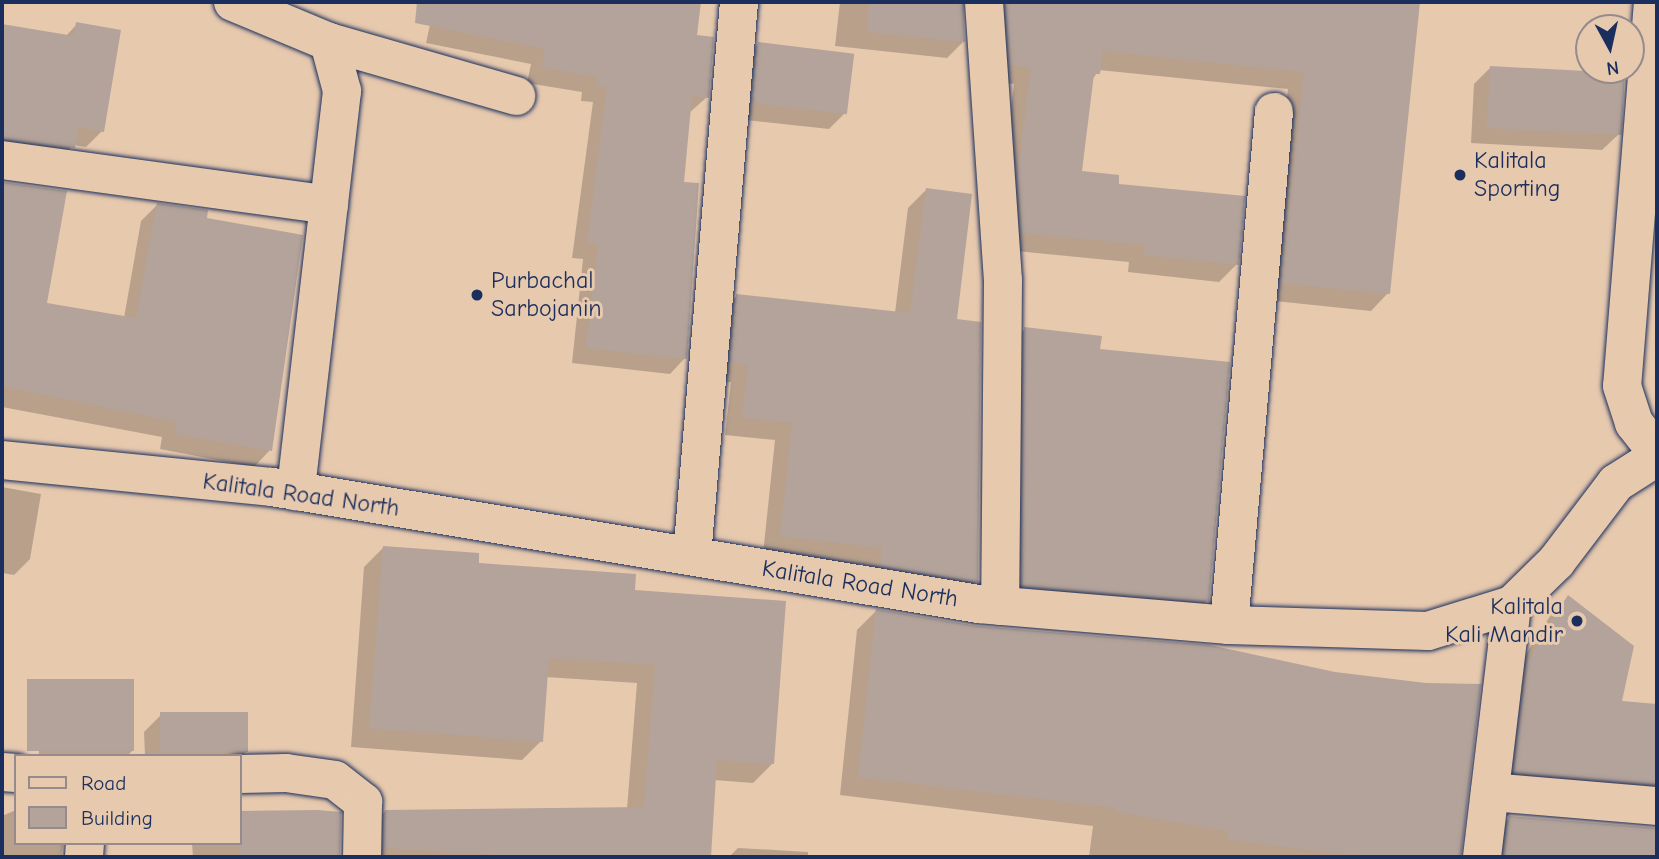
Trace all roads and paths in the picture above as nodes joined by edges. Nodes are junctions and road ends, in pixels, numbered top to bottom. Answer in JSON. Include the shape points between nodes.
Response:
{"nodes":[{"id":1,"x":233,"y":2,"type":"edge"},
{"id":2,"x":739,"y":2,"type":"edge"},
{"id":3,"x":984,"y":2,"type":"edge"},
{"id":4,"x":1653,"y":2,"type":"edge"},
{"id":5,"x":329,"y":42,"type":"junction"},
{"id":6,"x":516,"y":96,"type":"dead end"},
{"id":7,"x":1274,"y":112,"type":"dead end"},
{"id":8,"x":2,"y":160,"type":"edge"},
{"id":9,"x":329,"y":205,"type":"junction"},
{"id":10,"x":1657,"y":454,"type":"edge"},
{"id":11,"x":2,"y":460,"type":"edge"},
{"id":12,"x":296,"y":491,"type":"junction"},
{"id":13,"x":692,"y":556,"type":"junction"},
{"id":14,"x":1513,"y":605,"type":"junction"},
{"id":15,"x":1000,"y":606,"type":"junction"},
{"id":16,"x":1229,"y":625,"type":"junction"},
{"id":17,"x":242,"y":774,"type":"edge"},
{"id":18,"x":1490,"y":792,"type":"junction"},
{"id":19,"x":1657,"y":806,"type":"edge"},
{"id":20,"x":362,"y":857,"type":"edge"},
{"id":21,"x":1482,"y":857,"type":"edge"}],
"edges":[{"from":1,"to":5,"type":"street"},
{"from":2,"to":13,"type":"street"},
{"from":3,"to":15,"type":"street","via":[[1003,280]]},
{"from":4,"to":10,"type":"street","via":[[1622,386],[1634,423]]},
{"from":5,"to":6,"type":"street"},
{"from":5,"to":9,"type":"street","via":[[342,91]]},
{"from":7,"to":16,"type":"street"},
{"from":8,"to":9,"type":"street"},
{"from":9,"to":12,"type":"street"},
{"from":10,"to":14,"type":"street","name":"Kalitala Road North","via":[[1616,483],[1556,562]]},
{"from":11,"to":12,"type":"street","name":"Kalitala Road North"},
{"from":12,"to":13,"type":"street","name":"Kalitala Road North"},
{"from":13,"to":15,"type":"street","name":"Kalitala Road North"},
{"from":14,"to":16,"type":"street","name":"Kalitala Road North","via":[[1428,631]]},
{"from":14,"to":18,"type":"street"},
{"from":15,"to":16,"type":"street","name":"Kalitala Road North"},
{"from":17,"to":20,"type":"street","via":[[286,773],[335,780],[363,802]]},
{"from":18,"to":19,"type":"street"},
{"from":18,"to":21,"type":"street"}]}
